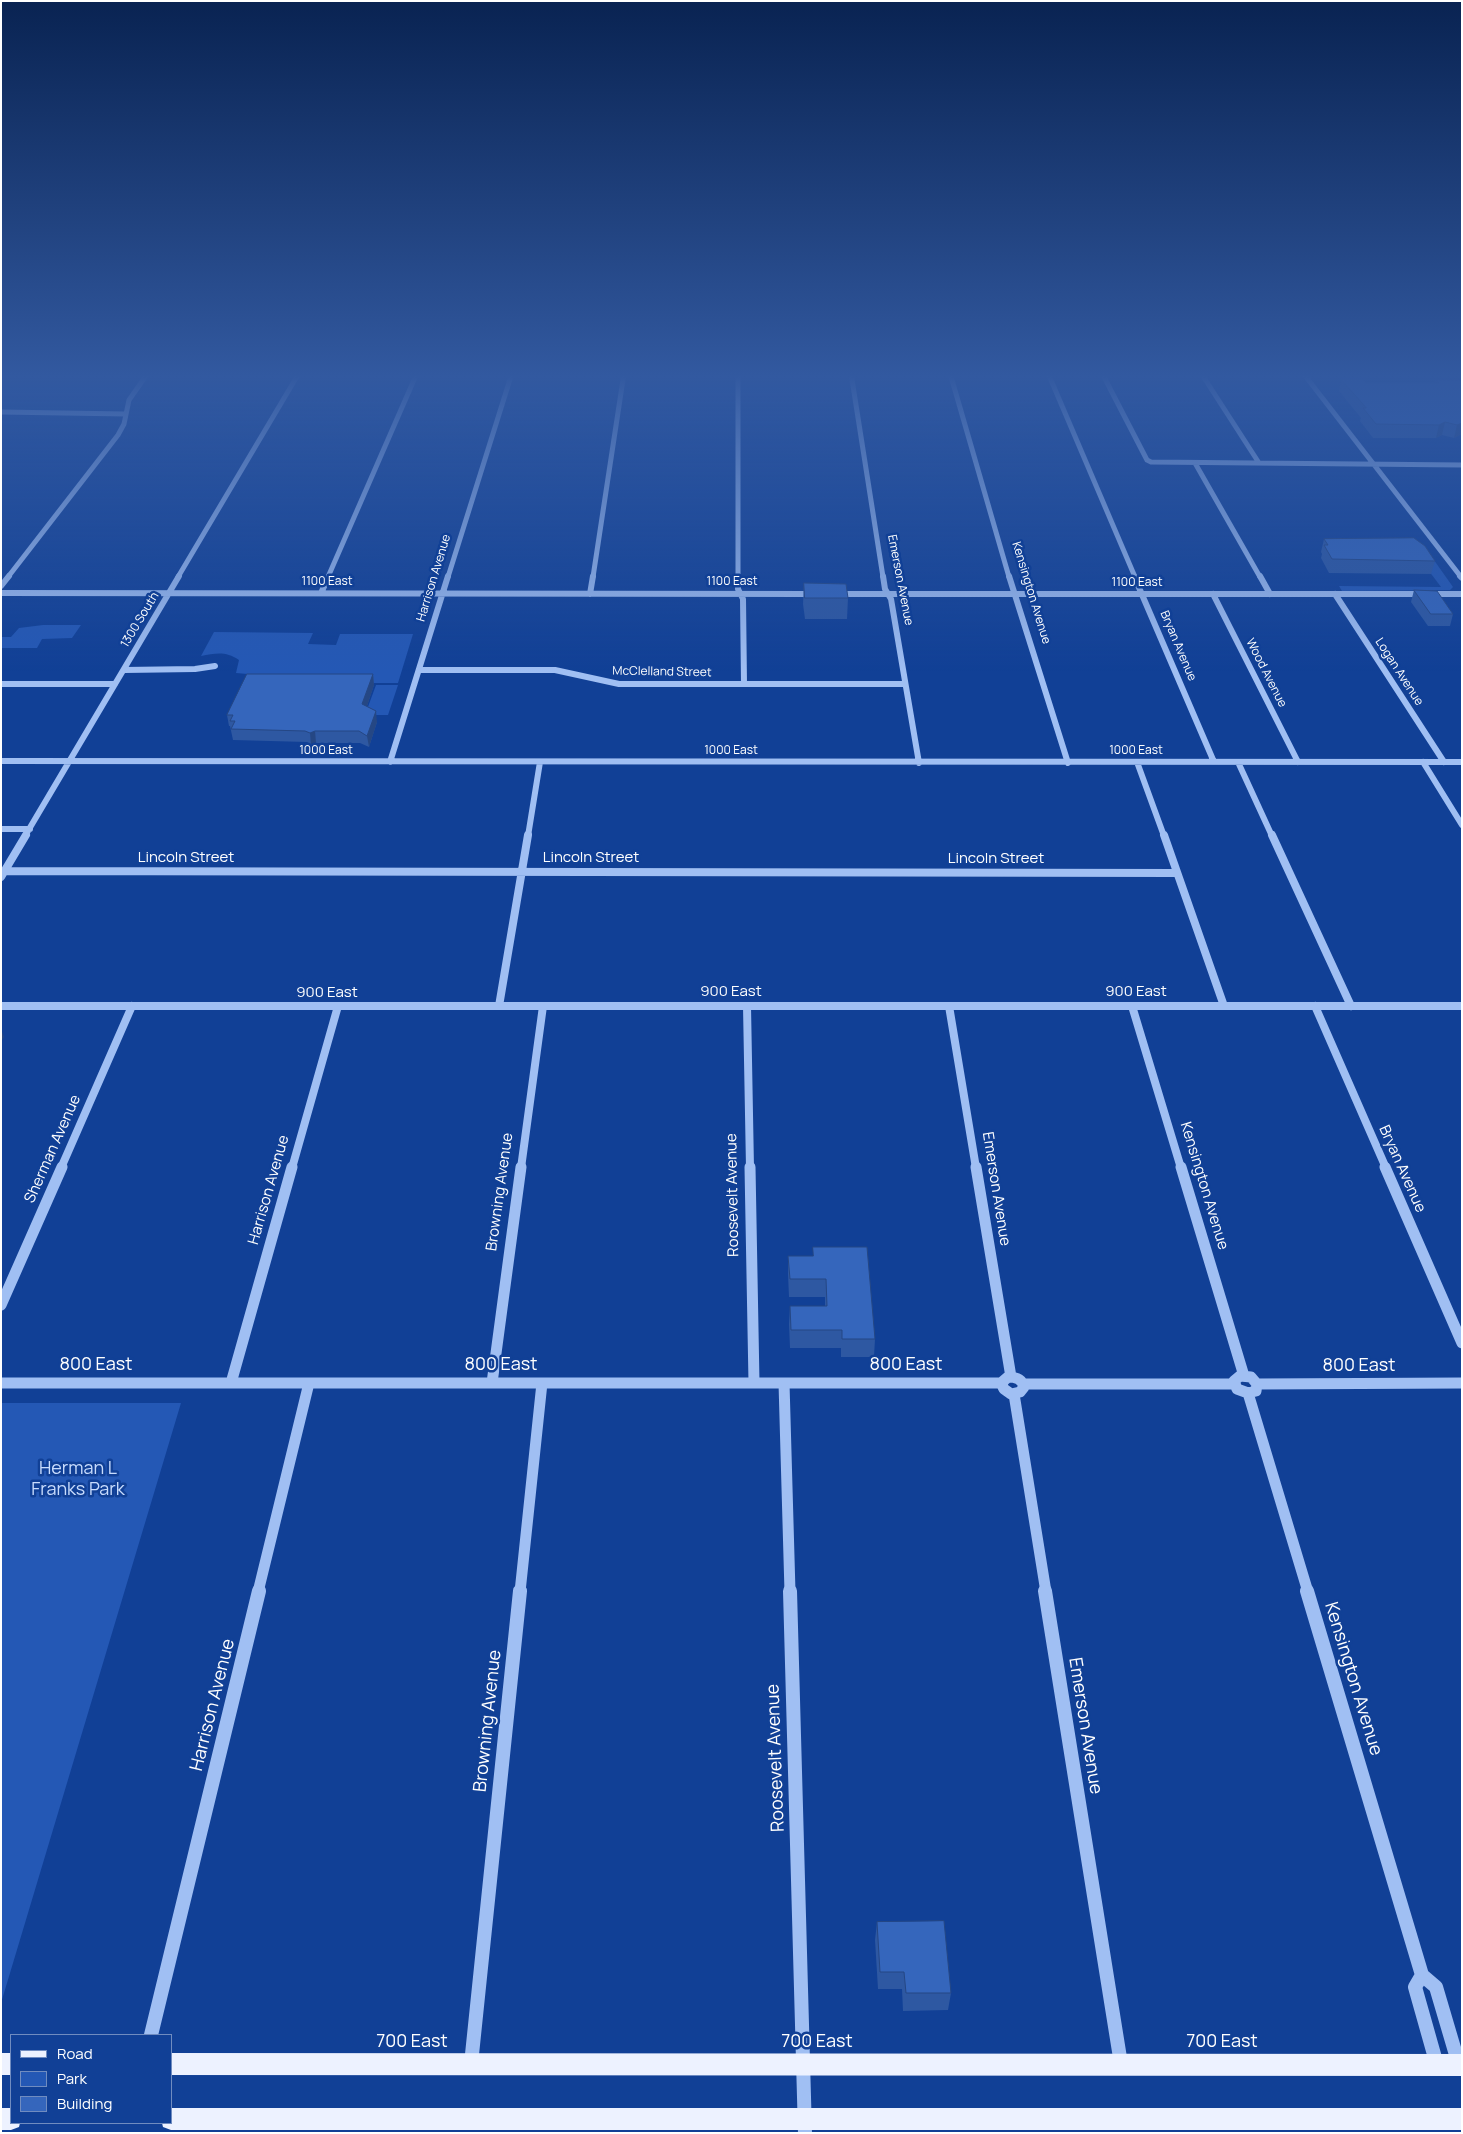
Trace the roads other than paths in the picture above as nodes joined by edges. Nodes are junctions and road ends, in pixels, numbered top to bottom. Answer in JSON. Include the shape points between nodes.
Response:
{"nodes":[{"id":1,"x":89,"y":473,"type":"edge"},
{"id":2,"x":240,"y":473,"type":"edge"},
{"id":3,"x":374,"y":473,"type":"edge"},
{"id":4,"x":482,"y":473,"type":"edge"},
{"id":5,"x":609,"y":473,"type":"edge"},
{"id":6,"x":738,"y":473,"type":"edge"},
{"id":7,"x":868,"y":473,"type":"edge"},
{"id":8,"x":980,"y":473,"type":"edge"},
{"id":9,"x":1090,"y":473,"type":"edge"},
{"id":10,"x":1200,"y":473,"type":"edge"},
{"id":11,"x":1380,"y":473,"type":"edge"},
{"id":12,"x":1462,"y":578,"type":"edge"},
{"id":13,"x":1,"y":586,"type":"edge"},
{"id":14,"x":1,"y":593,"type":"edge"},
{"id":15,"x":169,"y":593,"type":"junction"},
{"id":16,"x":321,"y":594,"type":"junction"},
{"id":17,"x":444,"y":594,"type":"junction"},
{"id":18,"x":590,"y":594,"type":"junction"},
{"id":19,"x":740,"y":594,"type":"junction"},
{"id":20,"x":816,"y":594,"type":"edge"},
{"id":21,"x":826,"y":594,"type":"edge"},
{"id":22,"x":888,"y":594,"type":"junction"},
{"id":23,"x":1016,"y":594,"type":"junction"},
{"id":24,"x":1142,"y":594,"type":"junction"},
{"id":25,"x":1213,"y":594,"type":"junction"},
{"id":26,"x":1270,"y":594,"type":"junction"},
{"id":27,"x":1335,"y":594,"type":"junction"},
{"id":28,"x":1462,"y":594,"type":"edge"},
{"id":29,"x":215,"y":666,"type":"dead end"},
{"id":30,"x":124,"y":670,"type":"junction"},
{"id":31,"x":420,"y":670,"type":"junction"},
{"id":32,"x":1,"y":684,"type":"edge"},
{"id":33,"x":115,"y":684,"type":"junction"},
{"id":34,"x":744,"y":684,"type":"junction"},
{"id":35,"x":905,"y":684,"type":"junction"},
{"id":36,"x":1,"y":761,"type":"edge"},
{"id":37,"x":70,"y":762,"type":"junction"},
{"id":38,"x":390,"y":762,"type":"junction"},
{"id":39,"x":540,"y":762,"type":"junction"},
{"id":40,"x":1137,"y":762,"type":"junction"},
{"id":41,"x":1214,"y":762,"type":"junction"},
{"id":42,"x":1238,"y":762,"type":"junction"},
{"id":43,"x":1298,"y":762,"type":"junction"},
{"id":44,"x":1423,"y":762,"type":"junction"},
{"id":45,"x":1444,"y":762,"type":"junction"},
{"id":46,"x":1462,"y":762,"type":"edge"},
{"id":47,"x":919,"y":763,"type":"junction"},
{"id":48,"x":1068,"y":763,"type":"junction"},
{"id":49,"x":1462,"y":825,"type":"edge"},
{"id":50,"x":1,"y":829,"type":"edge"},
{"id":51,"x":30,"y":829,"type":"junction"},
{"id":52,"x":521,"y":872,"type":"junction"},
{"id":53,"x":1177,"y":873,"type":"junction"},
{"id":54,"x":3,"y":874,"type":"edge"},
{"id":55,"x":1,"y":1006,"type":"edge"},
{"id":56,"x":132,"y":1006,"type":"junction"},
{"id":57,"x":338,"y":1006,"type":"junction"},
{"id":58,"x":499,"y":1006,"type":"junction"},
{"id":59,"x":543,"y":1006,"type":"junction"},
{"id":60,"x":747,"y":1006,"type":"junction"},
{"id":61,"x":949,"y":1006,"type":"junction"},
{"id":62,"x":1132,"y":1006,"type":"junction"},
{"id":63,"x":1224,"y":1006,"type":"junction"},
{"id":64,"x":1315,"y":1006,"type":"junction"},
{"id":65,"x":1351,"y":1006,"type":"junction"},
{"id":66,"x":1462,"y":1006,"type":"edge"},
{"id":67,"x":1,"y":1305,"type":"edge"},
{"id":68,"x":1462,"y":1343,"type":"edge"},
{"id":69,"x":1244,"y":1376,"type":"junction"},
{"id":70,"x":1011,"y":1377,"type":"junction"},
{"id":71,"x":1,"y":1383,"type":"edge"},
{"id":72,"x":231,"y":1383,"type":"junction"},
{"id":73,"x":309,"y":1383,"type":"junction"},
{"id":74,"x":492,"y":1383,"type":"junction"},
{"id":75,"x":542,"y":1383,"type":"junction"},
{"id":76,"x":754,"y":1383,"type":"junction"},
{"id":77,"x":784,"y":1383,"type":"junction"},
{"id":78,"x":1001,"y":1383,"type":"junction"},
{"id":79,"x":1462,"y":1383,"type":"edge"},
{"id":80,"x":1024,"y":1384,"type":"junction"},
{"id":81,"x":1234,"y":1384,"type":"junction"},
{"id":82,"x":1253,"y":1389,"type":"junction"},
{"id":83,"x":1014,"y":1394,"type":"junction"},
{"id":84,"x":1422,"y":1975,"type":"junction"},
{"id":85,"x":152,"y":2034,"type":"edge"},
{"id":86,"x":172,"y":2064,"type":"edge"},
{"id":87,"x":470,"y":2064,"type":"junction"},
{"id":88,"x":804,"y":2064,"type":"junction"},
{"id":89,"x":1121,"y":2065,"type":"junction"},
{"id":90,"x":1437,"y":2065,"type":"junction"},
{"id":91,"x":1460,"y":2065,"type":"edge"},
{"id":92,"x":172,"y":2119,"type":"edge"},
{"id":93,"x":1462,"y":2119,"type":"edge"},
{"id":94,"x":457,"y":2126,"type":"edge"},
{"id":95,"x":805,"y":2126,"type":"edge"},
{"id":96,"x":1300,"y":2126,"type":"edge"}],
"edges":[{"from":1,"to":13,"type":"street"},
{"from":2,"to":15,"type":"street","name":"1300 South"},
{"from":3,"to":16,"type":"street"},
{"from":4,"to":17,"type":"street","name":"Harrison Avenue"},
{"from":5,"to":18,"type":"street"},
{"from":6,"to":19,"type":"street"},
{"from":7,"to":22,"type":"street","name":"Emerson Avenue"},
{"from":8,"to":23,"type":"street","name":"Kensington Avenue"},
{"from":9,"to":24,"type":"street","name":"Bryan Avenue"},
{"from":10,"to":26,"type":"street"},
{"from":11,"to":12,"type":"street"},
{"from":14,"to":15,"type":"street","name":"1100 East"},
{"from":15,"to":16,"type":"street","name":"1100 East"},
{"from":15,"to":30,"type":"street","name":"1300 South"},
{"from":16,"to":17,"type":"street","name":"1100 East"},
{"from":17,"to":18,"type":"street","name":"1100 East"},
{"from":17,"to":31,"type":"street","name":"Harrison Avenue"},
{"from":18,"to":19,"type":"street","name":"1100 East"},
{"from":19,"to":20,"type":"street","name":"1100 East"},
{"from":19,"to":34,"type":"street","via":[[743,599]]},
{"from":21,"to":22,"type":"street","name":"1100 East"},
{"from":22,"to":23,"type":"street","name":"1100 East"},
{"from":22,"to":35,"type":"street","name":"Emerson Avenue"},
{"from":23,"to":24,"type":"street","name":"1100 East"},
{"from":23,"to":48,"type":"street","name":"Kensington Avenue"},
{"from":24,"to":25,"type":"street","name":"1100 East"},
{"from":24,"to":41,"type":"street","name":"Bryan Avenue"},
{"from":25,"to":26,"type":"street","name":"1100 East"},
{"from":25,"to":43,"type":"street","name":"Wood Avenue"},
{"from":26,"to":27,"type":"street","name":"1100 East"},
{"from":27,"to":28,"type":"street","name":"1100 East"},
{"from":27,"to":45,"type":"street","name":"Logan Avenue"},
{"from":29,"to":30,"type":"street"},
{"from":30,"to":33,"type":"street","name":"1300 South"},
{"from":31,"to":34,"type":"street","name":"McClelland Street","via":[[555,670],[614,684]]},
{"from":31,"to":38,"type":"street","name":"Harrison Avenue"},
{"from":32,"to":33,"type":"street"},
{"from":33,"to":37,"type":"street","name":"1300 South"},
{"from":34,"to":35,"type":"street","name":"McClelland Street"},
{"from":35,"to":47,"type":"street","name":"Emerson Avenue"},
{"from":36,"to":37,"type":"street","name":"1000 East"},
{"from":37,"to":38,"type":"street","name":"1000 East"},
{"from":37,"to":51,"type":"street","name":"1300 South"},
{"from":38,"to":39,"type":"street","name":"1000 East"},
{"from":39,"to":47,"type":"street","name":"1000 East"},
{"from":39,"to":52,"type":"street"},
{"from":40,"to":41,"type":"street","name":"1000 East"},
{"from":40,"to":48,"type":"street","name":"1000 East"},
{"from":40,"to":53,"type":"street"},
{"from":41,"to":42,"type":"street","name":"1000 East"},
{"from":42,"to":43,"type":"street","name":"1000 East"},
{"from":42,"to":65,"type":"street"},
{"from":43,"to":44,"type":"street","name":"1000 East"},
{"from":44,"to":45,"type":"street","name":"1000 East"},
{"from":44,"to":49,"type":"street"},
{"from":45,"to":46,"type":"street","name":"1000 East"},
{"from":47,"to":48,"type":"street","name":"1000 East"},
{"from":50,"to":51,"type":"street"},
{"from":51,"to":54,"type":"street","name":"1300 South"},
{"from":52,"to":53,"type":"street","name":"Lincoln Street"},
{"from":52,"to":54,"type":"street","name":"Lincoln Street"},
{"from":52,"to":58,"type":"street"},
{"from":53,"to":63,"type":"street"},
{"from":55,"to":56,"type":"street","name":"900 East"},
{"from":56,"to":57,"type":"street","name":"900 East"},
{"from":56,"to":67,"type":"street","name":"Sherman Avenue"},
{"from":57,"to":58,"type":"street","name":"900 East"},
{"from":57,"to":72,"type":"street","name":"Harrison Avenue"},
{"from":58,"to":59,"type":"street","name":"900 East"},
{"from":59,"to":60,"type":"street","name":"900 East"},
{"from":59,"to":74,"type":"street","name":"Browning Avenue"},
{"from":60,"to":61,"type":"street","name":"900 East"},
{"from":60,"to":76,"type":"street","name":"Roosevelt Avenue"},
{"from":61,"to":62,"type":"street","name":"900 East"},
{"from":61,"to":70,"type":"street","name":"Emerson Avenue"},
{"from":62,"to":63,"type":"street","name":"900 East"},
{"from":62,"to":69,"type":"street","name":"Kensington Avenue"},
{"from":63,"to":64,"type":"street","name":"900 East"},
{"from":64,"to":65,"type":"street","name":"900 East"},
{"from":64,"to":68,"type":"street","name":"Bryan Avenue"},
{"from":65,"to":66,"type":"street","name":"900 East"},
{"from":69,"to":81,"type":"street","via":[[1237,1377]]},
{"from":69,"to":82,"type":"street","via":[[1251,1377]]},
{"from":70,"to":78,"type":"street"},
{"from":70,"to":80,"type":"street"},
{"from":71,"to":72,"type":"street","name":"800 East"},
{"from":72,"to":73,"type":"street","name":"800 East"},
{"from":73,"to":74,"type":"street","name":"800 East"},
{"from":73,"to":85,"type":"street","name":"Harrison Avenue"},
{"from":74,"to":75,"type":"street","name":"800 East"},
{"from":75,"to":76,"type":"street","name":"800 East"},
{"from":75,"to":87,"type":"street","name":"Browning Avenue"},
{"from":76,"to":77,"type":"street","name":"800 East"},
{"from":77,"to":78,"type":"street","name":"800 East"},
{"from":77,"to":88,"type":"street","name":"Roosevelt Avenue"},
{"from":78,"to":83,"type":"street","via":[[1004,1390]]},
{"from":79,"to":82,"type":"street","name":"800 East"},
{"from":80,"to":81,"type":"street"},
{"from":80,"to":83,"type":"street","via":[[1020,1392]]},
{"from":81,"to":82,"type":"street","via":[[1239,1390]]},
{"from":82,"to":84,"type":"street","name":"Kensington Avenue"},
{"from":83,"to":89,"type":"street","name":"Emerson Avenue"},
{"from":84,"to":90,"type":"street","name":"Kensington Avenue","via":[[1415,1987]]},
{"from":84,"to":91,"type":"street","name":"Kensington Avenue","via":[[1436,1987]]},
{"from":86,"to":87,"type":"main road","name":"700 East"},
{"from":87,"to":88,"type":"main road","name":"700 East"},
{"from":88,"to":89,"type":"main road","name":"700 East"},
{"from":88,"to":95,"type":"street","name":"Roosevelt Avenue"},
{"from":89,"to":90,"type":"main road","name":"700 East"},
{"from":90,"to":91,"type":"main road","name":"700 East"},
{"from":92,"to":94,"type":"main road"},
{"from":93,"to":96,"type":"main road"},
{"from":94,"to":95,"type":"main road"},
{"from":95,"to":96,"type":"main road"}]}
